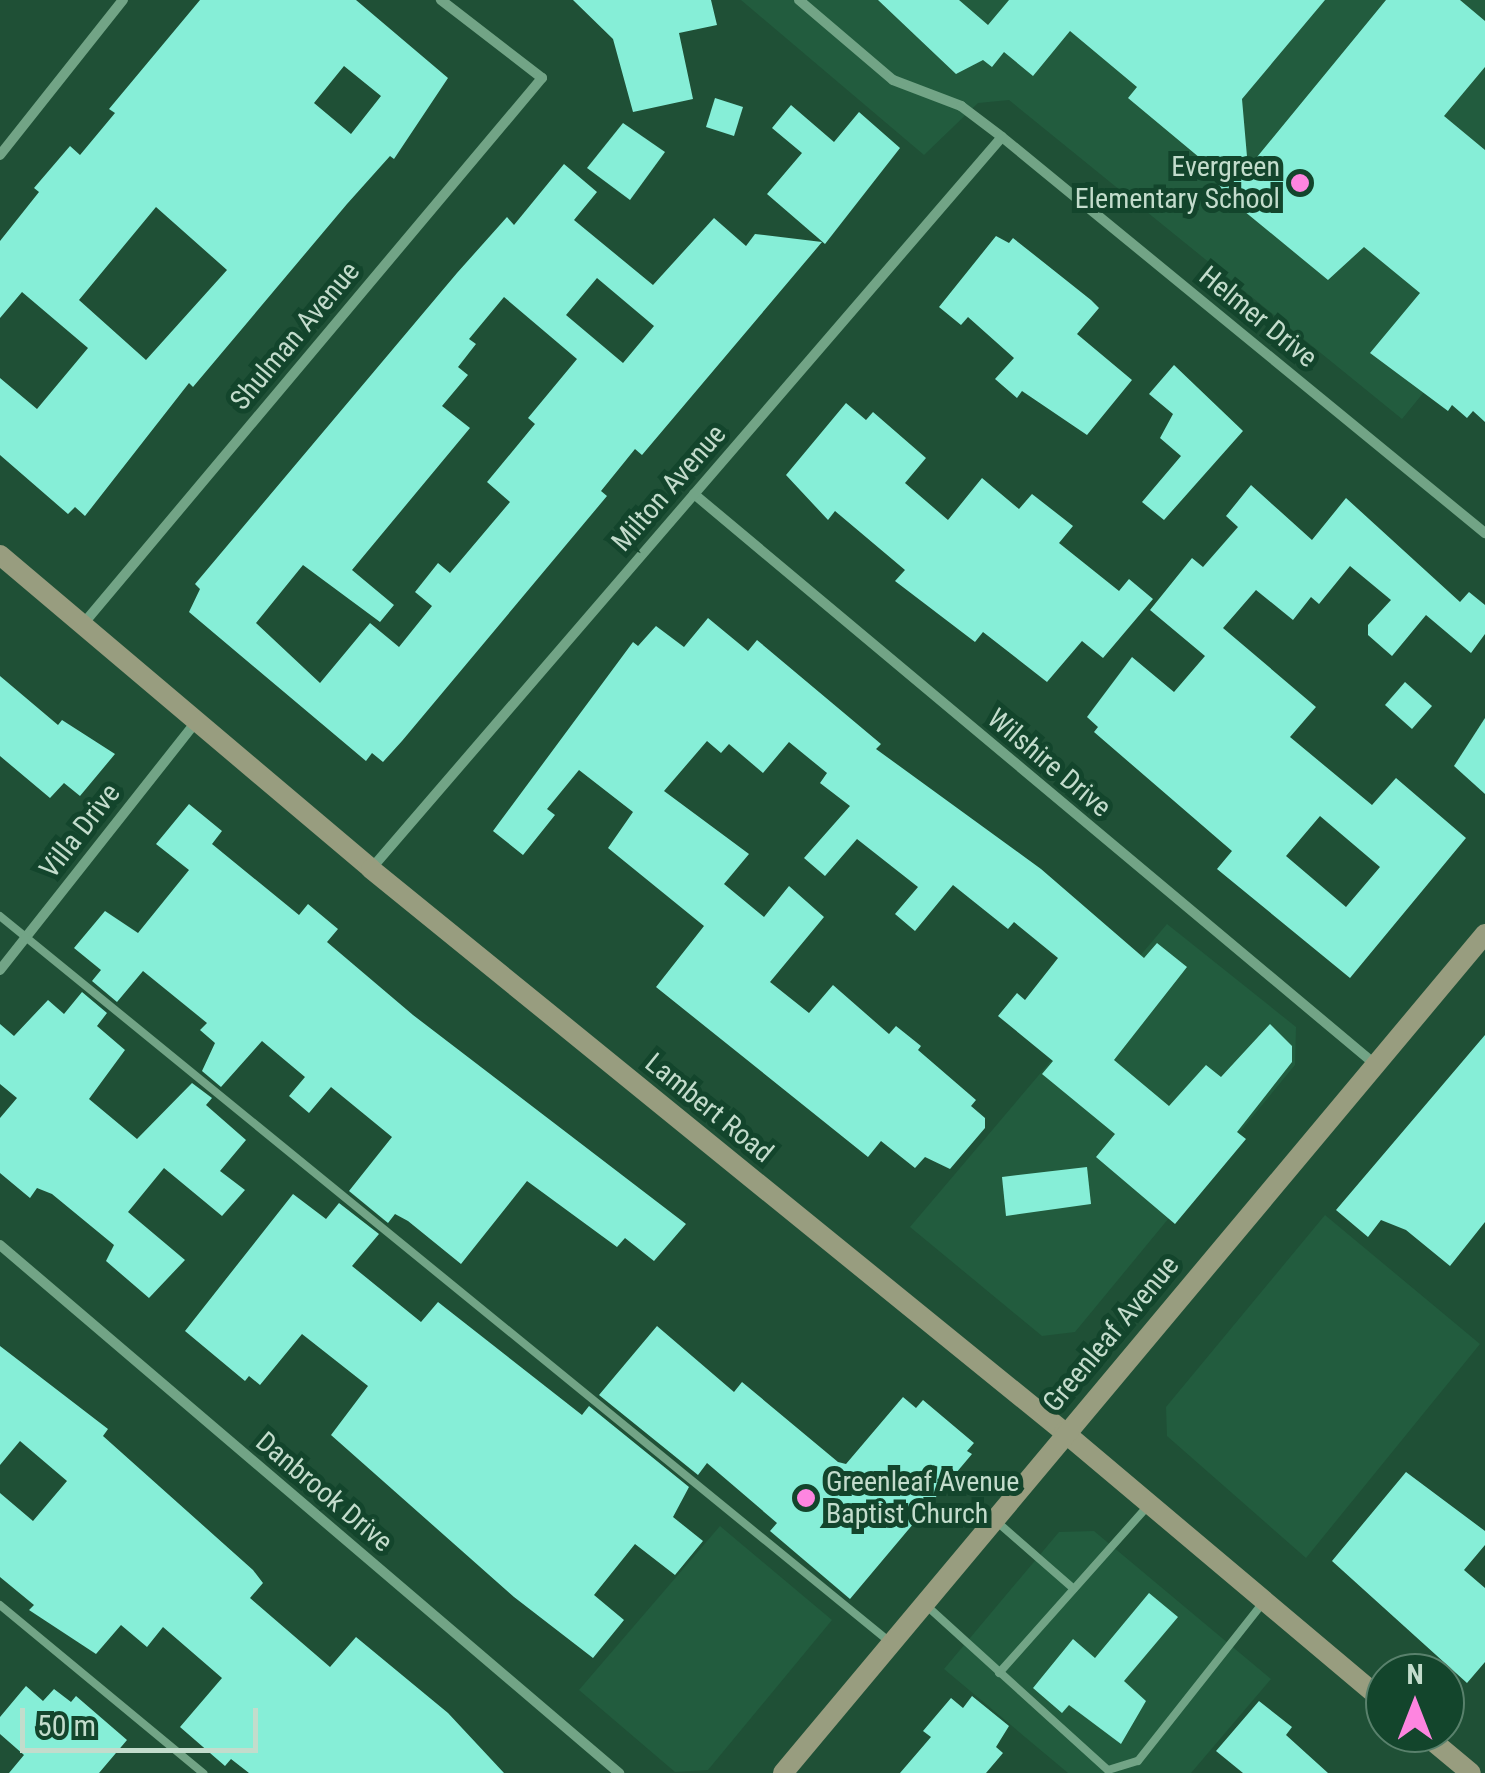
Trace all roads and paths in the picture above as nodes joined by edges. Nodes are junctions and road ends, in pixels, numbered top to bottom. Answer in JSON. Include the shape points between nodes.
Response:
{"nodes":[{"id":1,"x":123,"y":0,"type":"edge"},
{"id":2,"x":441,"y":0,"type":"edge"},
{"id":3,"x":800,"y":0,"type":"edge"},
{"id":4,"x":1002,"y":137,"type":"junction"},
{"id":5,"x":0,"y":155,"type":"edge"},
{"id":6,"x":694,"y":494,"type":"junction"},
{"id":7,"x":1485,"y":533,"type":"edge"},
{"id":8,"x":0,"y":555,"type":"edge"},
{"id":9,"x":84,"y":623,"type":"junction"},
{"id":10,"x":196,"y":721,"type":"junction"},
{"id":11,"x":370,"y":869,"type":"junction"},
{"id":12,"x":0,"y":916,"type":"edge"},
{"id":13,"x":1485,"y":934,"type":"edge"},
{"id":14,"x":26,"y":937,"type":"junction"},
{"id":15,"x":0,"y":970,"type":"edge"},
{"id":16,"x":1376,"y":1064,"type":"junction"},
{"id":17,"x":0,"y":1245,"type":"edge"},
{"id":18,"x":1064,"y":1432,"type":"junction"},
{"id":19,"x":1150,"y":1503,"type":"junction"},
{"id":20,"x":992,"y":1518,"type":"junction"},
{"id":21,"x":1074,"y":1589,"type":"junction"},
{"id":22,"x":1264,"y":1602,"type":"junction"},
{"id":23,"x":925,"y":1604,"type":"junction"},
{"id":24,"x":0,"y":1605,"type":"edge"},
{"id":25,"x":890,"y":1642,"type":"junction"},
{"id":26,"x":999,"y":1674,"type":"junction"},
{"id":27,"x":1365,"y":1685,"type":"edge"},
{"id":28,"x":1447,"y":1753,"type":"edge"},
{"id":29,"x":203,"y":1773,"type":"edge"},
{"id":30,"x":619,"y":1773,"type":"edge"},
{"id":31,"x":783,"y":1773,"type":"edge"},
{"id":32,"x":1471,"y":1773,"type":"edge"}],
"edges":[{"from":1,"to":5,"type":"street"},
{"from":2,"to":9,"type":"street","name":"Shulman Avenue","via":[[542,78]]},
{"from":3,"to":4,"type":"street","name":"Helmer Drive","via":[[893,80],[960,106]]},
{"from":4,"to":6,"type":"street","name":"Milton Avenue"},
{"from":4,"to":7,"type":"street","name":"Helmer Drive"},
{"from":6,"to":11,"type":"street","name":"Milton Avenue"},
{"from":6,"to":16,"type":"street","name":"Wilshire Drive"},
{"from":8,"to":9,"type":"main road","name":"Lambert Road"},
{"from":9,"to":10,"type":"main road","name":"Lambert Road"},
{"from":10,"to":11,"type":"main road","name":"Lambert Road"},
{"from":10,"to":14,"type":"street","name":"Villa Drive"},
{"from":11,"to":18,"type":"main road","name":"Lambert Road"},
{"from":12,"to":14,"type":"lane"},
{"from":13,"to":16,"type":"main road","name":"Greenleaf Avenue"},
{"from":14,"to":15,"type":"street","name":"Villa Drive"},
{"from":14,"to":25,"type":"lane"},
{"from":16,"to":18,"type":"main road","name":"Greenleaf Avenue"},
{"from":17,"to":30,"type":"street","name":"Danbrook Drive"},
{"from":18,"to":19,"type":"main road","name":"Lambert Road"},
{"from":18,"to":20,"type":"main road","name":"Greenleaf Avenue"},
{"from":19,"to":21,"type":"lane"},
{"from":19,"to":22,"type":"main road","name":"Lambert Road"},
{"from":20,"to":21,"type":"lane"},
{"from":20,"to":23,"type":"main road","name":"Greenleaf Avenue"},
{"from":21,"to":26,"type":"lane"},
{"from":22,"to":26,"type":"lane","via":[[1126,1768],[1108,1770],[1095,1762]]},
{"from":22,"to":27,"type":"main road","name":"Lambert Road"},
{"from":23,"to":25,"type":"main road","name":"Greenleaf Avenue"},
{"from":23,"to":26,"type":"lane"},
{"from":24,"to":29,"type":"lane"},
{"from":25,"to":31,"type":"main road","name":"Greenleaf Avenue"},
{"from":28,"to":32,"type":"main road"}]}
